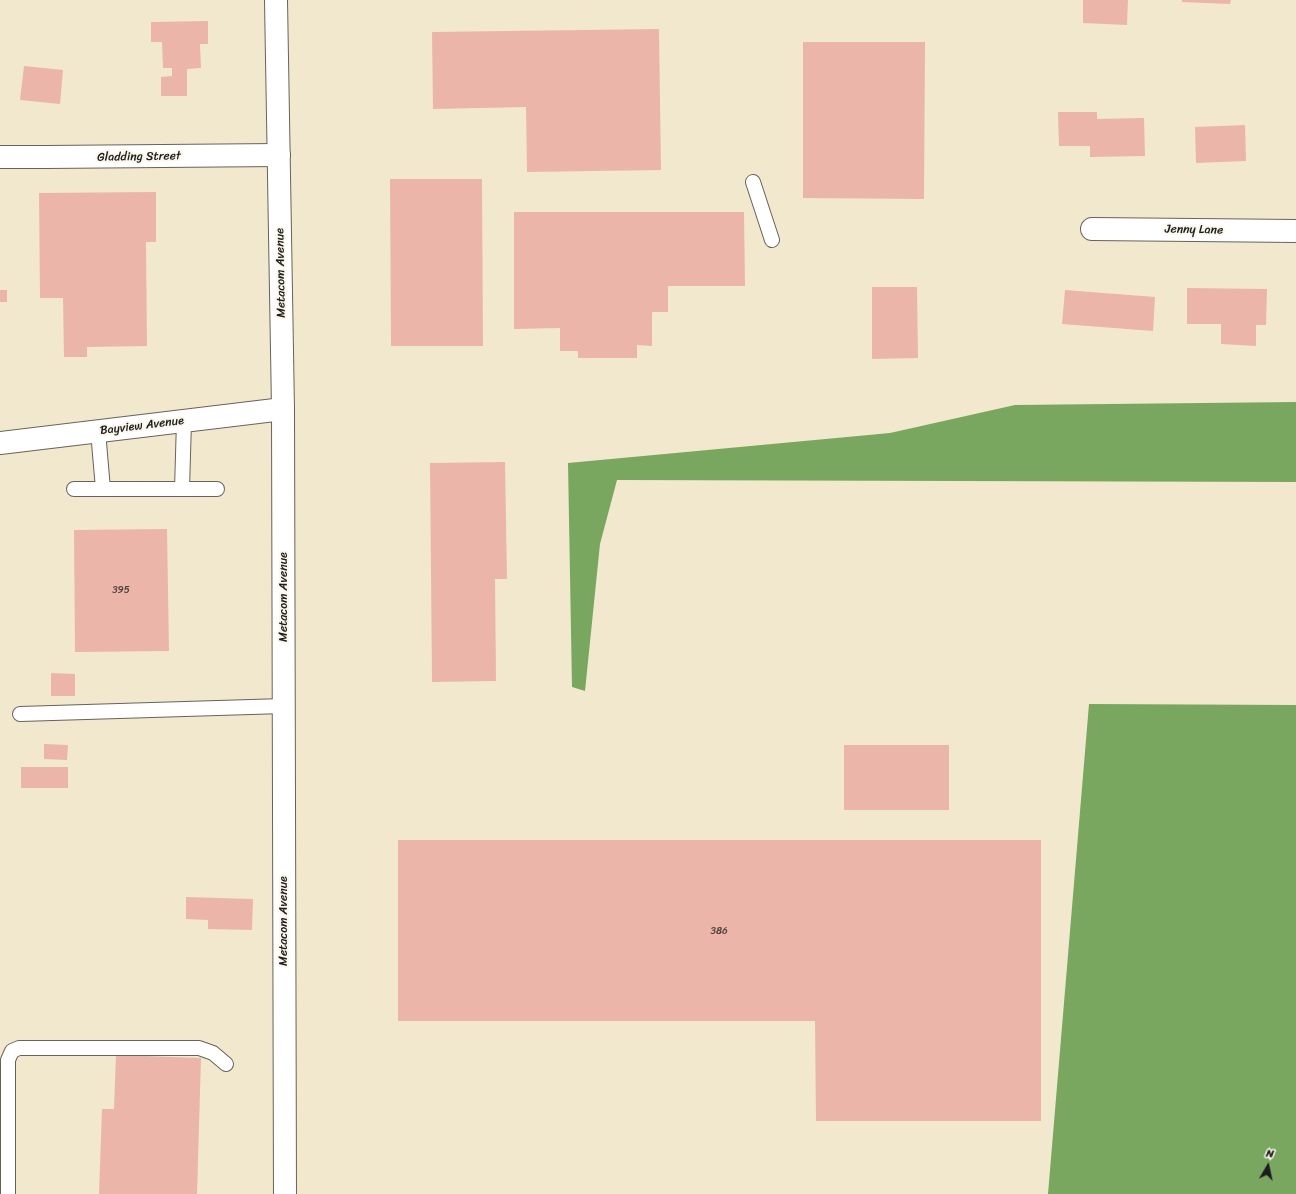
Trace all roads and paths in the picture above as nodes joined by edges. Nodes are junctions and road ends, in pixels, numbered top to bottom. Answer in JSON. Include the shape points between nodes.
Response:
{"nodes":[{"id":1,"x":276,"y":0,"type":"edge"},
{"id":2,"x":279,"y":155,"type":"junction"},
{"id":3,"x":0,"y":156,"type":"edge"},
{"id":4,"x":753,"y":182,"type":"dead end"},
{"id":5,"x":1092,"y":229,"type":"dead end"},
{"id":6,"x":1296,"y":231,"type":"edge"},
{"id":7,"x":772,"y":240,"type":"dead end"},
{"id":8,"x":283,"y":409,"type":"junction"},
{"id":9,"x":184,"y":421,"type":"junction"},
{"id":10,"x":98,"y":431,"type":"junction"},
{"id":11,"x":0,"y":443,"type":"edge"},
{"id":12,"x":74,"y":489,"type":"dead end"},
{"id":13,"x":103,"y":489,"type":"junction"},
{"id":14,"x":182,"y":489,"type":"junction"},
{"id":15,"x":216,"y":489,"type":"dead end"},
{"id":16,"x":284,"y":706,"type":"junction"},
{"id":17,"x":20,"y":714,"type":"dead end"},
{"id":18,"x":226,"y":1064,"type":"dead end"},
{"id":19,"x":8,"y":1194,"type":"edge"},
{"id":20,"x":285,"y":1194,"type":"edge"}],
"edges":[{"from":1,"to":2,"type":"main road","name":"Metacom Avenue"},
{"from":2,"to":3,"type":"main road","name":"Gladding Street"},
{"from":2,"to":8,"type":"main road","name":"Metacom Avenue"},
{"from":4,"to":7,"type":"lane"},
{"from":5,"to":6,"type":"main road","name":"Jenny Lane"},
{"from":8,"to":9,"type":"main road","name":"Bayview Avenue"},
{"from":8,"to":16,"type":"main road","name":"Metacom Avenue"},
{"from":9,"to":10,"type":"main road","name":"Bayview Avenue"},
{"from":9,"to":14,"type":"lane"},
{"from":10,"to":11,"type":"main road","name":"Bayview Avenue"},
{"from":10,"to":13,"type":"lane"},
{"from":12,"to":13,"type":"lane"},
{"from":13,"to":14,"type":"lane"},
{"from":14,"to":15,"type":"lane"},
{"from":16,"to":17,"type":"lane"},
{"from":16,"to":20,"type":"main road","name":"Metacom Avenue"},
{"from":18,"to":19,"type":"lane","via":[[213,1053],[198,1048],[19,1048],[12,1051],[8,1060]]}]}
